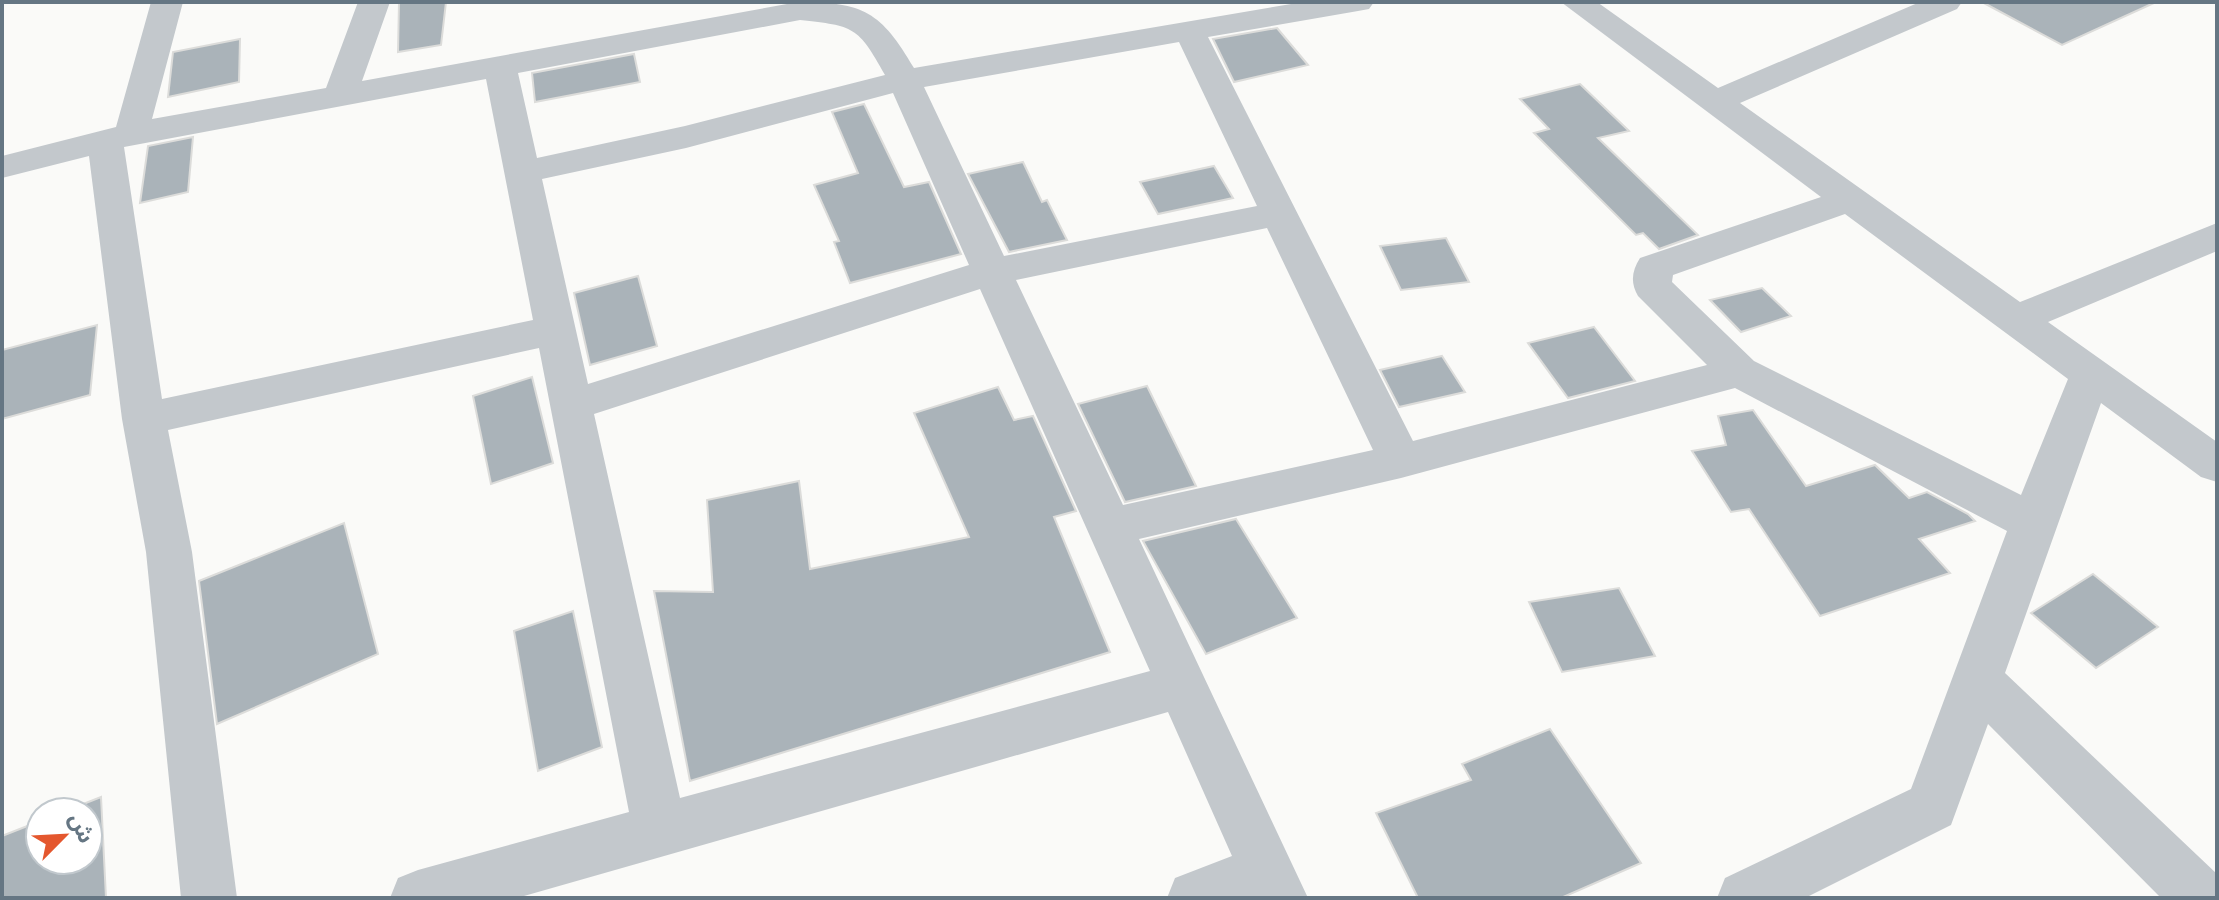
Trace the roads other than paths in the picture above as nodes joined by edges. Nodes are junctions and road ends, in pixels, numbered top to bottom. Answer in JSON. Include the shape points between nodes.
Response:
{"nodes":[{"id":1,"x":167,"y":2,"type":"edge"},
{"id":2,"x":374,"y":2,"type":"edge"},
{"id":3,"x":1358,"y":2,"type":"edge"},
{"id":4,"x":1577,"y":2,"type":"edge"},
{"id":5,"x":1946,"y":2,"type":"edge"},
{"id":6,"x":665,"y":17,"type":"edge"},
{"id":7,"x":1189,"y":31,"type":"junction"},
{"id":8,"x":500,"y":65,"type":"junction"},
{"id":9,"x":904,"y":80,"type":"junction"},
{"id":10,"x":340,"y":95,"type":"junction"},
{"id":11,"x":1714,"y":102,"type":"junction"},
{"id":12,"x":118,"y":137,"type":"junction"},
{"id":13,"x":2,"y":167,"type":"edge"},
{"id":14,"x":523,"y":172,"type":"junction"},
{"id":15,"x":1849,"y":200,"type":"junction"},
{"id":16,"x":1277,"y":214,"type":"junction"},
{"id":17,"x":2217,"y":236,"type":"edge"},
{"id":18,"x":990,"y":272,"type":"junction"},
{"id":19,"x":2014,"y":320,"type":"junction"},
{"id":20,"x":557,"y":329,"type":"junction"},
{"id":21,"x":1739,"y":372,"type":"junction"},
{"id":22,"x":2090,"y":375,"type":"junction"},
{"id":23,"x":572,"y":405,"type":"junction"},
{"id":24,"x":144,"y":419,"type":"junction"},
{"id":25,"x":1401,"y":461,"type":"junction"},
{"id":26,"x":2217,"y":465,"type":"edge"},
{"id":27,"x":2033,"y":523,"type":"junction"},
{"id":28,"x":1107,"y":527,"type":"junction"},
{"id":29,"x":1977,"y":679,"type":"junction"},
{"id":30,"x":1182,"y":685,"type":"junction"},
{"id":31,"x":660,"y":830,"type":"junction"},
{"id":32,"x":1274,"y":884,"type":"edge"},
{"id":33,"x":440,"y":895,"type":"edge"},
{"id":34,"x":209,"y":898,"type":"edge"},
{"id":35,"x":1195,"y":898,"type":"edge"},
{"id":36,"x":1745,"y":898,"type":"edge"},
{"id":37,"x":2201,"y":898,"type":"edge"}],
"edges":[{"from":1,"to":12,"type":"street"},
{"from":2,"to":10,"type":"street"},
{"from":3,"to":7,"type":"street"},
{"from":4,"to":11,"type":"street"},
{"from":5,"to":11,"type":"street"},
{"from":6,"to":8,"type":"street"},
{"from":6,"to":9,"type":"street","via":[[800,11],[856,17],[881,39]]},
{"from":7,"to":9,"type":"street"},
{"from":7,"to":16,"type":"street"},
{"from":8,"to":10,"type":"street"},
{"from":8,"to":14,"type":"street"},
{"from":9,"to":14,"type":"street","via":[[686,137]]},
{"from":9,"to":18,"type":"street"},
{"from":10,"to":12,"type":"street"},
{"from":11,"to":15,"type":"street"},
{"from":12,"to":13,"type":"street"},
{"from":12,"to":24,"type":"street"},
{"from":14,"to":20,"type":"street"},
{"from":15,"to":19,"type":"street"},
{"from":15,"to":21,"type":"street","via":[[1654,267],[1652,286]]},
{"from":16,"to":18,"type":"street"},
{"from":16,"to":25,"type":"street"},
{"from":17,"to":19,"type":"street"},
{"from":18,"to":23,"type":"street"},
{"from":18,"to":28,"type":"street"},
{"from":19,"to":22,"type":"street"},
{"from":20,"to":23,"type":"street"},
{"from":20,"to":24,"type":"street"},
{"from":21,"to":25,"type":"street"},
{"from":21,"to":27,"type":"street"},
{"from":22,"to":26,"type":"street"},
{"from":22,"to":27,"type":"street"},
{"from":23,"to":31,"type":"street"},
{"from":24,"to":34,"type":"street","via":[[169,552]]},
{"from":25,"to":28,"type":"street"},
{"from":27,"to":29,"type":"street"},
{"from":28,"to":30,"type":"street"},
{"from":29,"to":36,"type":"street","via":[[1932,807]]},
{"from":29,"to":37,"type":"street"},
{"from":30,"to":31,"type":"street"},
{"from":30,"to":32,"type":"street"},
{"from":31,"to":33,"type":"street"},
{"from":32,"to":35,"type":"street"}]}
